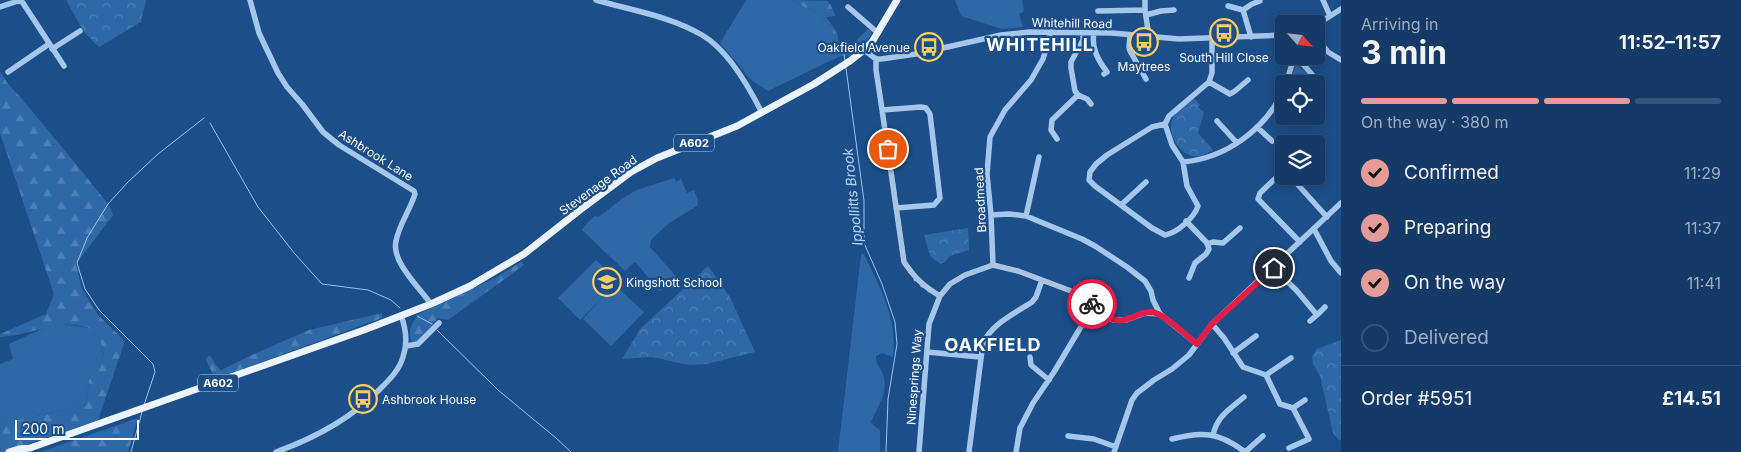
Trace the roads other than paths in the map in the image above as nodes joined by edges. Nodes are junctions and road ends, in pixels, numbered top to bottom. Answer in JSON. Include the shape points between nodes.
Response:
{"nodes":[{"id":1,"x":21,"y":0,"type":"edge"},
{"id":2,"x":250,"y":0,"type":"edge"},
{"id":3,"x":596,"y":0,"type":"edge"},
{"id":4,"x":896,"y":0,"type":"edge"},
{"id":5,"x":1145,"y":0,"type":"edge"},
{"id":6,"x":1259,"y":0,"type":"edge"},
{"id":7,"x":1323,"y":0,"type":"edge"},
{"id":8,"x":1228,"y":6,"type":"dead end"},
{"id":9,"x":0,"y":7,"type":"edge"},
{"id":10,"x":848,"y":7,"type":"dead end"},
{"id":11,"x":1174,"y":10,"type":"dead end"},
{"id":12,"x":1243,"y":10,"type":"junction"},
{"id":13,"x":1341,"y":10,"type":"edge"},
{"id":14,"x":1098,"y":11,"type":"dead end"},
{"id":15,"x":1145,"y":12,"type":"junction"},
{"id":16,"x":1330,"y":16,"type":"junction"},
{"id":17,"x":1325,"y":19,"type":"edge"},
{"id":18,"x":80,"y":31,"type":"dead end"},
{"id":19,"x":1051,"y":32,"type":"junction"},
{"id":20,"x":878,"y":33,"type":"junction"},
{"id":21,"x":1083,"y":33,"type":"junction"},
{"id":22,"x":1094,"y":33,"type":"junction"},
{"id":23,"x":1130,"y":35,"type":"junction"},
{"id":24,"x":1275,"y":36,"type":"edge"},
{"id":25,"x":1149,"y":37,"type":"junction"},
{"id":26,"x":1251,"y":37,"type":"junction"},
{"id":27,"x":1212,"y":39,"type":"junction"},
{"id":28,"x":50,"y":46,"type":"junction"},
{"id":29,"x":1325,"y":48,"type":"edge"},
{"id":30,"x":864,"y":50,"type":"junction"},
{"id":31,"x":876,"y":59,"type":"junction"},
{"id":32,"x":1341,"y":60,"type":"edge"},
{"id":33,"x":1304,"y":65,"type":"edge"},
{"id":34,"x":64,"y":66,"type":"dead end"},
{"id":35,"x":8,"y":72,"type":"dead end"},
{"id":36,"x":1107,"y":72,"type":"dead end"},
{"id":37,"x":1312,"y":75,"type":"edge"},
{"id":38,"x":1146,"y":79,"type":"dead end"},
{"id":39,"x":1248,"y":80,"type":"dead end"},
{"id":40,"x":1209,"y":82,"type":"junction"},
{"id":41,"x":1078,"y":95,"type":"junction"},
{"id":42,"x":1091,"y":104,"type":"dead end"},
{"id":43,"x":1275,"y":105,"type":"edge"},
{"id":44,"x":882,"y":110,"type":"junction"},
{"id":45,"x":762,"y":113,"type":"junction"},
{"id":46,"x":1217,"y":121,"type":"dead end"},
{"id":47,"x":1165,"y":124,"type":"junction"},
{"id":48,"x":1257,"y":127,"type":"junction"},
{"id":49,"x":1058,"y":140,"type":"dead end"},
{"id":50,"x":1272,"y":141,"type":"dead end"},
{"id":51,"x":1237,"y":143,"type":"junction"},
{"id":52,"x":1039,"y":158,"type":"dead end"},
{"id":53,"x":1183,"y":162,"type":"junction"},
{"id":54,"x":1275,"y":179,"type":"edge"},
{"id":55,"x":1146,"y":182,"type":"dead end"},
{"id":56,"x":1298,"y":185,"type":"edge"},
{"id":57,"x":1341,"y":203,"type":"edge"},
{"id":58,"x":1121,"y":205,"type":"junction"},
{"id":59,"x":896,"y":208,"type":"junction"},
{"id":60,"x":991,"y":215,"type":"junction"},
{"id":61,"x":1026,"y":216,"type":"junction"},
{"id":62,"x":1327,"y":217,"type":"junction"},
{"id":63,"x":1186,"y":222,"type":"junction"},
{"id":64,"x":1240,"y":228,"type":"dead end"},
{"id":65,"x":1314,"y":230,"type":"junction"},
{"id":66,"x":1300,"y":242,"type":"junction"},
{"id":67,"x":1208,"y":244,"type":"junction"},
{"id":68,"x":993,"y":265,"type":"junction"},
{"id":69,"x":1274,"y":268,"type":"junction"},
{"id":70,"x":1341,"y":273,"type":"edge"},
{"id":71,"x":1189,"y":278,"type":"dead end"},
{"id":72,"x":1042,"y":280,"type":"junction"},
{"id":73,"x":940,"y":296,"type":"junction"},
{"id":74,"x":1153,"y":300,"type":"junction"},
{"id":75,"x":431,"y":304,"type":"junction"},
{"id":76,"x":1096,"y":307,"type":"junction"},
{"id":77,"x":1325,"y":307,"type":"dead end"},
{"id":78,"x":1145,"y":313,"type":"junction"},
{"id":79,"x":1160,"y":314,"type":"junction"},
{"id":80,"x":401,"y":315,"type":"junction"},
{"id":81,"x":1317,"y":315,"type":"junction"},
{"id":82,"x":1310,"y":321,"type":"dead end"},
{"id":83,"x":439,"y":323,"type":"dead end"},
{"id":84,"x":1212,"y":324,"type":"junction"},
{"id":85,"x":1256,"y":336,"type":"dead end"},
{"id":86,"x":1197,"y":344,"type":"junction"},
{"id":87,"x":406,"y":346,"type":"junction"},
{"id":88,"x":927,"y":352,"type":"junction"},
{"id":89,"x":1233,"y":352,"type":"junction"},
{"id":90,"x":980,"y":356,"type":"junction"},
{"id":91,"x":1030,"y":357,"type":"dead end"},
{"id":92,"x":1292,"y":358,"type":"dead end"},
{"id":93,"x":1266,"y":375,"type":"junction"},
{"id":94,"x":1049,"y":380,"type":"junction"},
{"id":95,"x":1244,"y":397,"type":"dead end"},
{"id":96,"x":1305,"y":400,"type":"dead end"},
{"id":97,"x":1293,"y":408,"type":"junction"},
{"id":98,"x":1068,"y":436,"type":"dead end"},
{"id":99,"x":1213,"y":436,"type":"junction"},
{"id":100,"x":1263,"y":436,"type":"dead end"},
{"id":101,"x":1172,"y":439,"type":"dead end"},
{"id":102,"x":1289,"y":448,"type":"dead end"},
{"id":103,"x":1115,"y":449,"type":"edge"},
{"id":104,"x":28,"y":450,"type":"edge"},
{"id":105,"x":10,"y":452,"type":"edge"},
{"id":106,"x":276,"y":452,"type":"edge"},
{"id":107,"x":918,"y":452,"type":"edge"},
{"id":108,"x":969,"y":452,"type":"edge"},
{"id":109,"x":1016,"y":452,"type":"edge"},
{"id":110,"x":1245,"y":452,"type":"edge"}],
"edges":[{"from":1,"to":9,"type":"street"},
{"from":1,"to":28,"type":"street"},
{"from":2,"to":75,"type":"street","name":"Ashbrook Lane","via":[[259,33],[278,73],[323,132],[414,191],[395,249],[405,272]]},
{"from":3,"to":45,"type":"street","via":[[678,23],[703,35],[726,56],[742,77]]},
{"from":4,"to":20,"type":"main road","name":"Stevenage Road","number":"A602"},
{"from":5,"to":15,"type":"street"},
{"from":6,"to":12,"type":"street"},
{"from":7,"to":16,"type":"street"},
{"from":8,"to":12,"type":"street"},
{"from":10,"to":20,"type":"street"},
{"from":11,"to":15,"type":"street"},
{"from":12,"to":26,"type":"street"},
{"from":13,"to":16,"type":"street"},
{"from":14,"to":15,"type":"street"},
{"from":15,"to":25,"type":"street"},
{"from":16,"to":17,"type":"street"},
{"from":18,"to":28,"type":"street"},
{"from":19,"to":21,"type":"street","name":"Whitehill Road"},
{"from":19,"to":31,"type":"street","name":"Whitehill Road","via":[[1006,34],[916,54]]},
{"from":19,"to":60,"type":"street","name":"Broadmead","via":[[1039,66],[1005,110],[990,137],[987,174]]},
{"from":20,"to":30,"type":"main road","name":"Stevenage Road","number":"A602"},
{"from":21,"to":22,"type":"street","name":"Whitehill Road"},
{"from":21,"to":41,"type":"street","via":[[1083,40],[1071,62]]},
{"from":22,"to":23,"type":"street","name":"Whitehill Road"},
{"from":22,"to":36,"type":"street","via":[[1092,44]]},
{"from":23,"to":25,"type":"street","name":"Whitehill Road"},
{"from":23,"to":38,"type":"street","via":[[1130,52]]},
{"from":24,"to":26,"type":"street","name":"Whitehill Road"},
{"from":25,"to":27,"type":"street","name":"Whitehill Road"},
{"from":26,"to":27,"type":"street","name":"Whitehill Road"},
{"from":27,"to":40,"type":"street"},
{"from":28,"to":34,"type":"street"},
{"from":28,"to":35,"type":"street"},
{"from":29,"to":32,"type":"street"},
{"from":30,"to":31,"type":"street"},
{"from":30,"to":45,"type":"main road","name":"Stevenage Road","number":"A602","via":[[814,84]]},
{"from":31,"to":44,"type":"street"},
{"from":33,"to":37,"type":"street"},
{"from":39,"to":40,"type":"street","via":[[1230,94]]},
{"from":40,"to":47,"type":"street"},
{"from":41,"to":42,"type":"street","via":[[1087,98]]},
{"from":41,"to":49,"type":"street","via":[[1052,120],[1051,130]]},
{"from":43,"to":48,"type":"street"},
{"from":44,"to":59,"type":"street"},
{"from":44,"to":59,"type":"street","via":[[920,106],[930,114],[940,198],[934,205]]},
{"from":45,"to":75,"type":"main road","name":"Stevenage Road","number":"A602","via":[[631,172],[524,254],[470,286]]},
{"from":46,"to":51,"type":"street"},
{"from":47,"to":53,"type":"street","via":[[1172,145]]},
{"from":47,"to":58,"type":"street","via":[[1152,127],[1121,146],[1090,172],[1090,180],[1095,186]]},
{"from":48,"to":50,"type":"street"},
{"from":48,"to":51,"type":"street"},
{"from":51,"to":53,"type":"street","via":[[1206,158]]},
{"from":52,"to":61,"type":"street"},
{"from":53,"to":63,"type":"street","via":[[1187,186],[1198,206]]},
{"from":54,"to":66,"type":"street","via":[[1258,199]]},
{"from":55,"to":58,"type":"street"},
{"from":56,"to":62,"type":"street"},
{"from":57,"to":62,"type":"street"},
{"from":58,"to":63,"type":"street","via":[[1162,235]]},
{"from":59,"to":73,"type":"street","via":[[904,262],[915,278]]},
{"from":60,"to":61,"type":"street"},
{"from":60,"to":68,"type":"street","name":"Broadmead"},
{"from":61,"to":74,"type":"street","via":[[1082,239],[1127,267],[1149,287]]},
{"from":62,"to":65,"type":"street"},
{"from":63,"to":67,"type":"street"},
{"from":64,"to":67,"type":"street","via":[[1235,237],[1222,243]]},
{"from":65,"to":66,"type":"street"},
{"from":65,"to":70,"type":"street"},
{"from":66,"to":69,"type":"street"},
{"from":67,"to":71,"type":"street","via":[[1209,249],[1195,263]]},
{"from":68,"to":72,"type":"street"},
{"from":68,"to":73,"type":"street","name":"Ninesprings Way","via":[[965,275],[950,284]]},
{"from":69,"to":81,"type":"street"},
{"from":69,"to":84,"type":"street"},
{"from":72,"to":76,"type":"street","via":[[1079,294]]},
{"from":72,"to":90,"type":"street","via":[[1032,302],[988,333]]},
{"from":73,"to":88,"type":"street","name":"Ninesprings Way","via":[[928,324]]},
{"from":74,"to":78,"type":"street"},
{"from":74,"to":79,"type":"street"},
{"from":75,"to":80,"type":"main road","name":"Stevenage Road","number":"A602"},
{"from":76,"to":78,"type":"street","via":[[1107,318],[1120,321]]},
{"from":76,"to":94,"type":"street"},
{"from":77,"to":81,"type":"street"},
{"from":78,"to":79,"type":"street"},
{"from":79,"to":86,"type":"street"},
{"from":80,"to":87,"type":"street"},
{"from":80,"to":104,"type":"main road","name":"Stevenage Road","number":"A602"},
{"from":81,"to":82,"type":"street"},
{"from":83,"to":87,"type":"street","via":[[418,344]]},
{"from":84,"to":86,"type":"street"},
{"from":84,"to":89,"type":"street"},
{"from":85,"to":89,"type":"street"},
{"from":86,"to":103,"type":"street","via":[[1181,362],[1137,393]]},
{"from":87,"to":106,"type":"street","via":[[395,373],[365,404],[318,435]]},
{"from":88,"to":90,"type":"street"},
{"from":88,"to":107,"type":"street","name":"Ninesprings Way"},
{"from":89,"to":93,"type":"street","via":[[1244,367]]},
{"from":90,"to":108,"type":"street"},
{"from":91,"to":94,"type":"street","via":[[1028,367]]},
{"from":92,"to":93,"type":"street"},
{"from":93,"to":97,"type":"street","via":[[1280,404]]},
{"from":94,"to":109,"type":"street","via":[[1020,428]]},
{"from":95,"to":99,"type":"street","via":[[1216,423]]},
{"from":96,"to":97,"type":"street"},
{"from":97,"to":102,"type":"street","via":[[1309,439]]},
{"from":98,"to":103,"type":"street","via":[[1094,439]]},
{"from":99,"to":101,"type":"street","via":[[1191,434]]},
{"from":99,"to":110,"type":"street"},
{"from":100,"to":110,"type":"street"},
{"from":104,"to":105,"type":"main road","number":"A602"}]}
